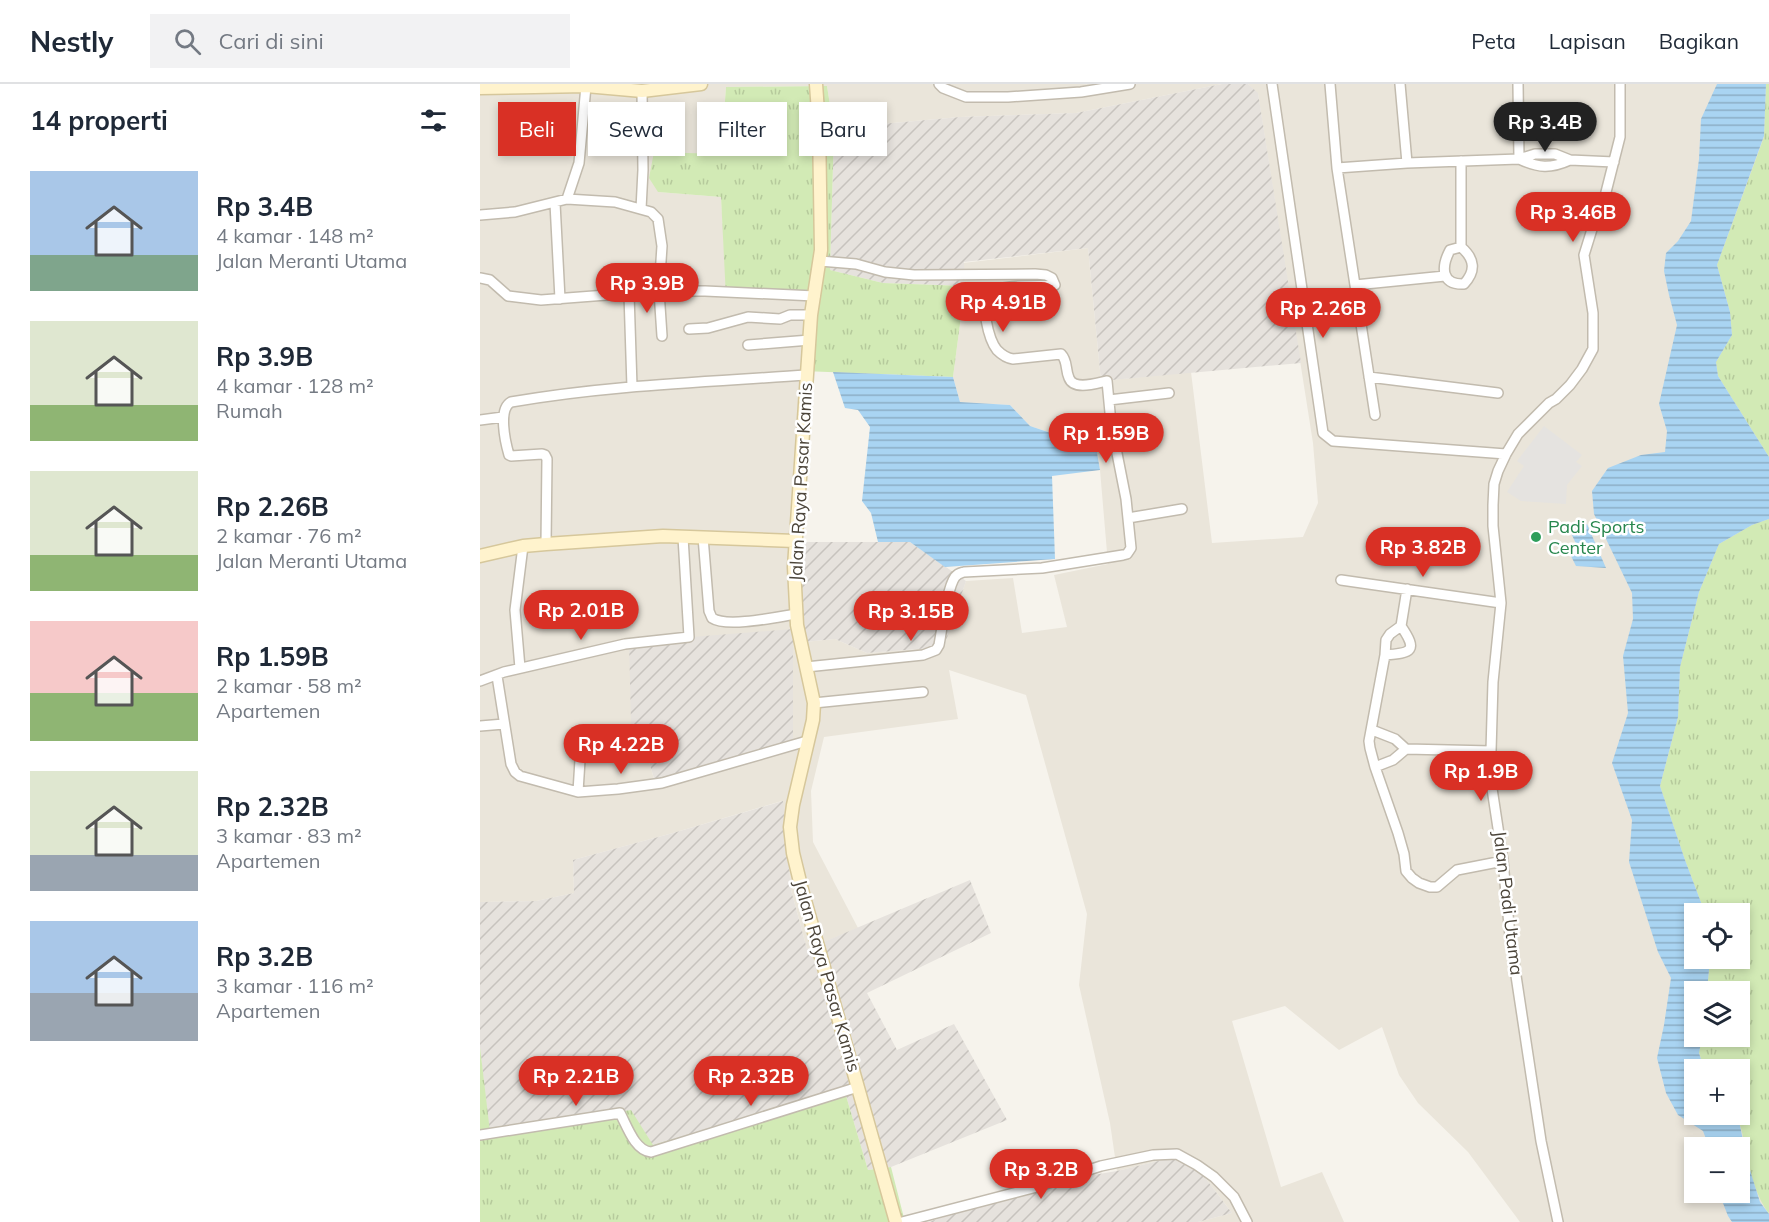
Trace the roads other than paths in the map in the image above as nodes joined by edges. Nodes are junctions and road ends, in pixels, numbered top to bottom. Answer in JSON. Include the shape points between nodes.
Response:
{"nodes":[{"id":1,"x":700,"y":84,"type":"edge"},
{"id":2,"x":816,"y":84,"type":"edge"},
{"id":3,"x":939,"y":84,"type":"edge"},
{"id":4,"x":1130,"y":84,"type":"edge"},
{"id":5,"x":1272,"y":84,"type":"edge"},
{"id":6,"x":1330,"y":84,"type":"edge"},
{"id":7,"x":1400,"y":84,"type":"edge"},
{"id":8,"x":1518,"y":84,"type":"edge"},
{"id":9,"x":1620,"y":84,"type":"edge"},
{"id":10,"x":1115,"y":85,"type":"edge"},
{"id":11,"x":586,"y":86,"type":"junction"},
{"id":12,"x":624,"y":87,"type":"edge"},
{"id":13,"x":480,"y":88,"type":"edge"},
{"id":14,"x":642,"y":91,"type":"junction"},
{"id":15,"x":817,"y":102,"type":"edge"},
{"id":16,"x":819,"y":156,"type":"edge"},
{"id":17,"x":1519,"y":159,"type":"junction"},
{"id":18,"x":1461,"y":161,"type":"junction"},
{"id":19,"x":1614,"y":162,"type":"junction"},
{"id":20,"x":1407,"y":163,"type":"junction"},
{"id":21,"x":1338,"y":168,"type":"junction"},
{"id":22,"x":567,"y":200,"type":"junction"},
{"id":23,"x":555,"y":203,"type":"junction"},
{"id":24,"x":641,"y":209,"type":"junction"},
{"id":25,"x":480,"y":215,"type":"edge"},
{"id":26,"x":1461,"y":247,"type":"junction"},
{"id":27,"x":820,"y":261,"type":"junction"},
{"id":28,"x":1445,"y":276,"type":"junction"},
{"id":29,"x":480,"y":278,"type":"edge"},
{"id":30,"x":1355,"y":285,"type":"junction"},
{"id":31,"x":659,"y":291,"type":"junction"},
{"id":32,"x":629,"y":294,"type":"junction"},
{"id":33,"x":814,"y":296,"type":"junction"},
{"id":34,"x":560,"y":299,"type":"junction"},
{"id":35,"x":811,"y":315,"type":"junction"},
{"id":36,"x":689,"y":328,"type":"dead end"},
{"id":37,"x":662,"y":336,"type":"dead end"},
{"id":38,"x":810,"y":340,"type":"junction"},
{"id":39,"x":748,"y":345,"type":"dead end"},
{"id":40,"x":807,"y":375,"type":"junction"},
{"id":41,"x":1369,"y":377,"type":"junction"},
{"id":42,"x":632,"y":387,"type":"junction"},
{"id":43,"x":1169,"y":393,"type":"dead end"},
{"id":44,"x":1498,"y":393,"type":"dead end"},
{"id":45,"x":1109,"y":400,"type":"junction"},
{"id":46,"x":1375,"y":415,"type":"dead end"},
{"id":47,"x":503,"y":417,"type":"junction"},
{"id":48,"x":480,"y":420,"type":"edge"},
{"id":49,"x":1506,"y":454,"type":"junction"},
{"id":50,"x":1182,"y":509,"type":"dead end"},
{"id":51,"x":1128,"y":518,"type":"junction"},
{"id":52,"x":683,"y":537,"type":"junction"},
{"id":53,"x":703,"y":537,"type":"junction"},
{"id":54,"x":795,"y":541,"type":"junction"},
{"id":55,"x":546,"y":544,"type":"junction"},
{"id":56,"x":523,"y":546,"type":"junction"},
{"id":57,"x":480,"y":556,"type":"edge"},
{"id":58,"x":1341,"y":580,"type":"dead end"},
{"id":59,"x":1407,"y":589,"type":"junction"},
{"id":60,"x":1501,"y":603,"type":"junction"},
{"id":61,"x":796,"y":614,"type":"junction"},
{"id":62,"x":1401,"y":626,"type":"junction"},
{"id":63,"x":1385,"y":655,"type":"junction"},
{"id":64,"x":806,"y":667,"type":"junction"},
{"id":65,"x":520,"y":669,"type":"junction"},
{"id":66,"x":496,"y":675,"type":"junction"},
{"id":67,"x":480,"y":681,"type":"edge"},
{"id":68,"x":923,"y":692,"type":"dead end"},
{"id":69,"x":814,"y":703,"type":"junction"},
{"id":70,"x":504,"y":724,"type":"junction"},
{"id":71,"x":480,"y":726,"type":"edge"},
{"id":72,"x":1372,"y":730,"type":"junction"},
{"id":73,"x":807,"y":741,"type":"junction"},
{"id":74,"x":581,"y":744,"type":"dead end"},
{"id":75,"x":1406,"y":749,"type":"junction"},
{"id":76,"x":1491,"y":751,"type":"junction"},
{"id":77,"x":1375,"y":767,"type":"junction"},
{"id":78,"x":578,"y":792,"type":"junction"},
{"id":79,"x":1503,"y":861,"type":"junction"},
{"id":80,"x":858,"y":1087,"type":"junction"},
{"id":81,"x":480,"y":1135,"type":"edge"},
{"id":82,"x":896,"y":1222,"type":"edge"},
{"id":83,"x":902,"y":1222,"type":"edge"},
{"id":84,"x":1247,"y":1222,"type":"edge"},
{"id":85,"x":1558,"y":1222,"type":"edge"}],
"edges":[{"from":1,"to":14,"type":"main road"},
{"from":2,"to":15,"type":"main road","name":"Jalan Raya Pasar Kamis"},
{"from":3,"to":10,"type":"street","via":[[966,97],[1081,92]]},
{"from":4,"to":10,"type":"street"},
{"from":5,"to":49,"type":"street","via":[[1323,433],[1333,441]]},
{"from":6,"to":21,"type":"street"},
{"from":7,"to":20,"type":"street"},
{"from":8,"to":17,"type":"street"},
{"from":9,"to":19,"type":"street","name":"Jalan Padi Utama","via":[[1620,137]]},
{"from":11,"to":12,"type":"main road"},
{"from":11,"to":13,"type":"main road"},
{"from":11,"to":22,"type":"street","via":[[579,163]]},
{"from":12,"to":14,"type":"main road"},
{"from":14,"to":24,"type":"street"},
{"from":16,"to":27,"type":"main road","name":"Jalan Raya Pasar Kamis"},
{"from":17,"to":18,"type":"street"},
{"from":17,"to":19,"type":"street","via":[[1555,154],[1570,160]]},
{"from":18,"to":20,"type":"street"},
{"from":18,"to":26,"type":"street"},
{"from":19,"to":49,"type":"street","name":"Jalan Padi Utama","via":[[1584,255],[1593,313],[1593,349],[1570,385],[1518,434]]},
{"from":20,"to":21,"type":"street"},
{"from":21,"to":30,"type":"street"},
{"from":22,"to":23,"type":"street"},
{"from":22,"to":24,"type":"street","via":[[615,202]]},
{"from":23,"to":25,"type":"street"},
{"from":23,"to":34,"type":"street"},
{"from":24,"to":31,"type":"street","via":[[658,219],[662,246]]},
{"from":26,"to":28,"type":"street","via":[[1450,250],[1445,259]]},
{"from":26,"to":28,"type":"street","via":[[1468,252],[1473,266],[1471,277],[1464,284],[1456,284]]},
{"from":27,"to":33,"type":"main road","name":"Jalan Raya Pasar Kamis"},
{"from":27,"to":45,"type":"street","via":[[914,275],[1049,276],[1055,285],[992,291],[986,305],[990,336],[998,351],[1008,358],[1061,354],[1070,381],[1079,385],[1107,381]]},
{"from":28,"to":30,"type":"street"},
{"from":29,"to":34,"type":"street","via":[[490,280],[508,296]]},
{"from":30,"to":41,"type":"street"},
{"from":31,"to":32,"type":"street"},
{"from":31,"to":33,"type":"street"},
{"from":31,"to":37,"type":"street"},
{"from":32,"to":34,"type":"street"},
{"from":32,"to":42,"type":"street"},
{"from":33,"to":35,"type":"main road","name":"Jalan Raya Pasar Kamis"},
{"from":35,"to":36,"type":"street","via":[[780,319],[748,317],[708,328]]},
{"from":35,"to":38,"type":"main road","name":"Jalan Raya Pasar Kamis"},
{"from":38,"to":39,"type":"street"},
{"from":38,"to":40,"type":"main road","name":"Jalan Raya Pasar Kamis"},
{"from":40,"to":42,"type":"street"},
{"from":40,"to":54,"type":"main road","name":"Jalan Raya Pasar Kamis"},
{"from":41,"to":44,"type":"street"},
{"from":41,"to":46,"type":"street"},
{"from":42,"to":47,"type":"street","via":[[511,402],[504,408]]},
{"from":43,"to":45,"type":"street"},
{"from":45,"to":51,"type":"street"},
{"from":47,"to":48,"type":"street"},
{"from":47,"to":55,"type":"street","via":[[509,456],[542,454],[547,459]]},
{"from":49,"to":60,"type":"street","name":"Jalan Padi Utama","via":[[1494,484],[1493,505]]},
{"from":50,"to":51,"type":"street"},
{"from":51,"to":64,"type":"street","via":[[1131,548],[1127,555],[1042,568],[959,573],[951,589],[939,645],[933,652]]},
{"from":52,"to":53,"type":"main road"},
{"from":52,"to":55,"type":"main road"},
{"from":52,"to":65,"type":"street","via":[[689,637],[625,644]]},
{"from":53,"to":54,"type":"main road"},
{"from":53,"to":61,"type":"street","via":[[712,618],[735,622]]},
{"from":54,"to":61,"type":"main road","name":"Jalan Raya Pasar Kamis"},
{"from":55,"to":56,"type":"main road"},
{"from":56,"to":57,"type":"main road"},
{"from":56,"to":65,"type":"street","via":[[515,610]]},
{"from":58,"to":59,"type":"street"},
{"from":59,"to":60,"type":"street"},
{"from":59,"to":62,"type":"street"},
{"from":60,"to":76,"type":"street","name":"Jalan Padi Utama"},
{"from":61,"to":64,"type":"main road","name":"Jalan Raya Pasar Kamis"},
{"from":62,"to":63,"type":"street","via":[[1386,640]]},
{"from":62,"to":63,"type":"street","via":[[1412,645],[1400,654]]},
{"from":63,"to":72,"type":"street"},
{"from":64,"to":69,"type":"main road","name":"Jalan Raya Pasar Kamis"},
{"from":65,"to":66,"type":"street"},
{"from":66,"to":67,"type":"street"},
{"from":66,"to":70,"type":"street"},
{"from":68,"to":69,"type":"street"},
{"from":69,"to":73,"type":"main road","name":"Jalan Raya Pasar Kamis"},
{"from":70,"to":71,"type":"street"},
{"from":70,"to":78,"type":"street","via":[[515,772]]},
{"from":72,"to":75,"type":"street","via":[[1395,739]]},
{"from":72,"to":77,"type":"street","via":[[1369,741]]},
{"from":73,"to":78,"type":"street","via":[[662,783]]},
{"from":73,"to":80,"type":"main road","name":"Jalan Raya Pasar Kamis","via":[[790,827],[793,853]]},
{"from":74,"to":78,"type":"street"},
{"from":75,"to":76,"type":"street"},
{"from":75,"to":77,"type":"street","via":[[1394,760]]},
{"from":76,"to":79,"type":"street","name":"Jalan Padi Utama","via":[[1491,782]]},
{"from":77,"to":79,"type":"street","via":[[1398,833],[1406,871],[1412,879],[1437,887],[1457,870]]},
{"from":79,"to":85,"type":"street","name":"Jalan Padi Utama","via":[[1510,936],[1541,1141]]},
{"from":80,"to":81,"type":"street","via":[[651,1152],[640,1147],[620,1113]]},
{"from":80,"to":82,"type":"main road","name":"Jalan Raya Pasar Kamis"},
{"from":83,"to":84,"type":"street","via":[[1101,1166],[1177,1154],[1214,1177],[1234,1197]]}]}
